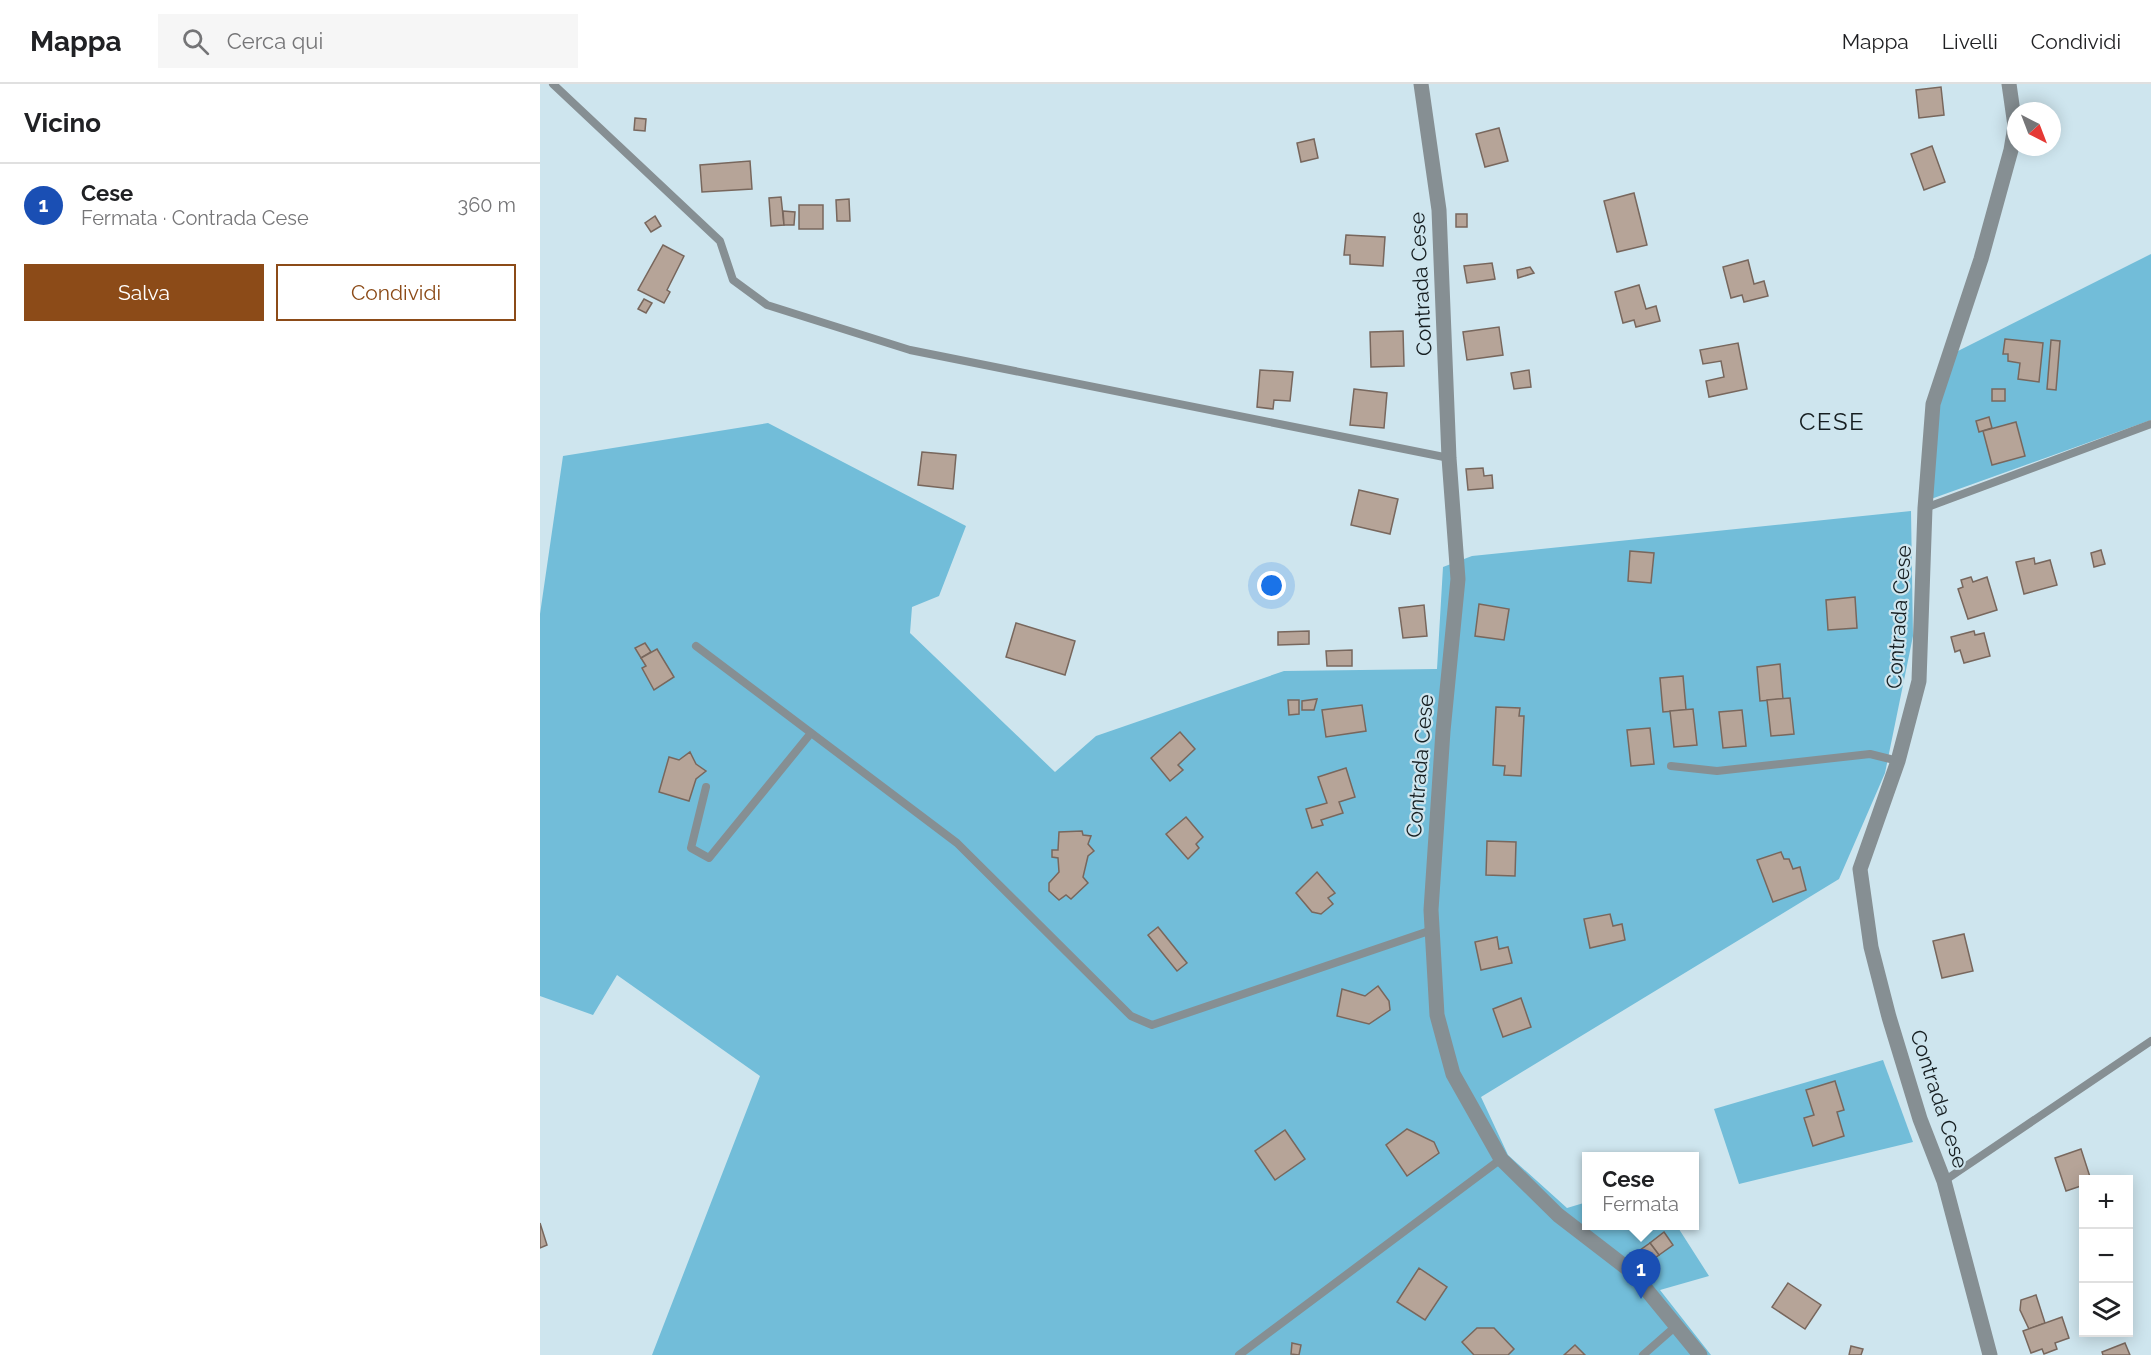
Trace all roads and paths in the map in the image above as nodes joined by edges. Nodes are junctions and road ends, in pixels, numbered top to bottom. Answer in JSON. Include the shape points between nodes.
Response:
{"nodes":[{"id":1,"x":553,"y":84,"type":"edge"},
{"id":2,"x":1421,"y":84,"type":"edge"},
{"id":3,"x":2009,"y":84,"type":"edge"},
{"id":4,"x":2151,"y":424,"type":"edge"},
{"id":5,"x":1449,"y":458,"type":"junction"},
{"id":6,"x":1926,"y":508,"type":"junction"},
{"id":7,"x":696,"y":646,"type":"dead end"},
{"id":8,"x":811,"y":733,"type":"junction"},
{"id":9,"x":1898,"y":761,"type":"junction"},
{"id":10,"x":1671,"y":766,"type":"dead end"},
{"id":11,"x":706,"y":787,"type":"dead end"},
{"id":12,"x":1432,"y":930,"type":"junction"},
{"id":13,"x":2151,"y":1041,"type":"edge"},
{"id":14,"x":1501,"y":1159,"type":"junction"},
{"id":15,"x":1944,"y":1180,"type":"junction"},
{"id":16,"x":1676,"y":1326,"type":"junction"},
{"id":17,"x":1239,"y":1355,"type":"edge"},
{"id":18,"x":1643,"y":1355,"type":"edge"},
{"id":19,"x":1700,"y":1355,"type":"edge"},
{"id":20,"x":1990,"y":1355,"type":"edge"}],
"edges":[{"from":1,"to":5,"type":"lane","via":[[720,241],[733,279],[767,305],[909,350]]},
{"from":2,"to":5,"type":"street","name":"Contrada Cese","via":[[1439,210]]},
{"from":3,"to":6,"type":"street","name":"Contrada Cese","via":[[2014,126],[2011,150],[1981,259],[1933,404]]},
{"from":4,"to":6,"type":"lane"},
{"from":5,"to":12,"type":"street","name":"Contrada Cese","via":[[1458,579],[1436,820]]},
{"from":6,"to":9,"type":"street","name":"Contrada Cese","via":[[1919,681]]},
{"from":7,"to":8,"type":"lane"},
{"from":8,"to":11,"type":"lane","via":[[709,858],[691,848]]},
{"from":8,"to":12,"type":"lane","via":[[957,843],[1131,1016],[1152,1025]]},
{"from":9,"to":10,"type":"lane","via":[[1870,754],[1717,771]]},
{"from":9,"to":15,"type":"street","name":"Contrada Cese","via":[[1860,869],[1862,891],[1889,1017],[1920,1119]]},
{"from":12,"to":14,"type":"street","name":"Contrada Cese","via":[[1437,1014],[1453,1074]]},
{"from":13,"to":15,"type":"lane"},
{"from":14,"to":16,"type":"street","name":"Contrada Cese","via":[[1558,1215],[1632,1272]]},
{"from":14,"to":17,"type":"lane"},
{"from":15,"to":20,"type":"street","name":"Contrada Cese"},
{"from":16,"to":18,"type":"lane"},
{"from":16,"to":19,"type":"street","name":"Contrada Cese"}]}
